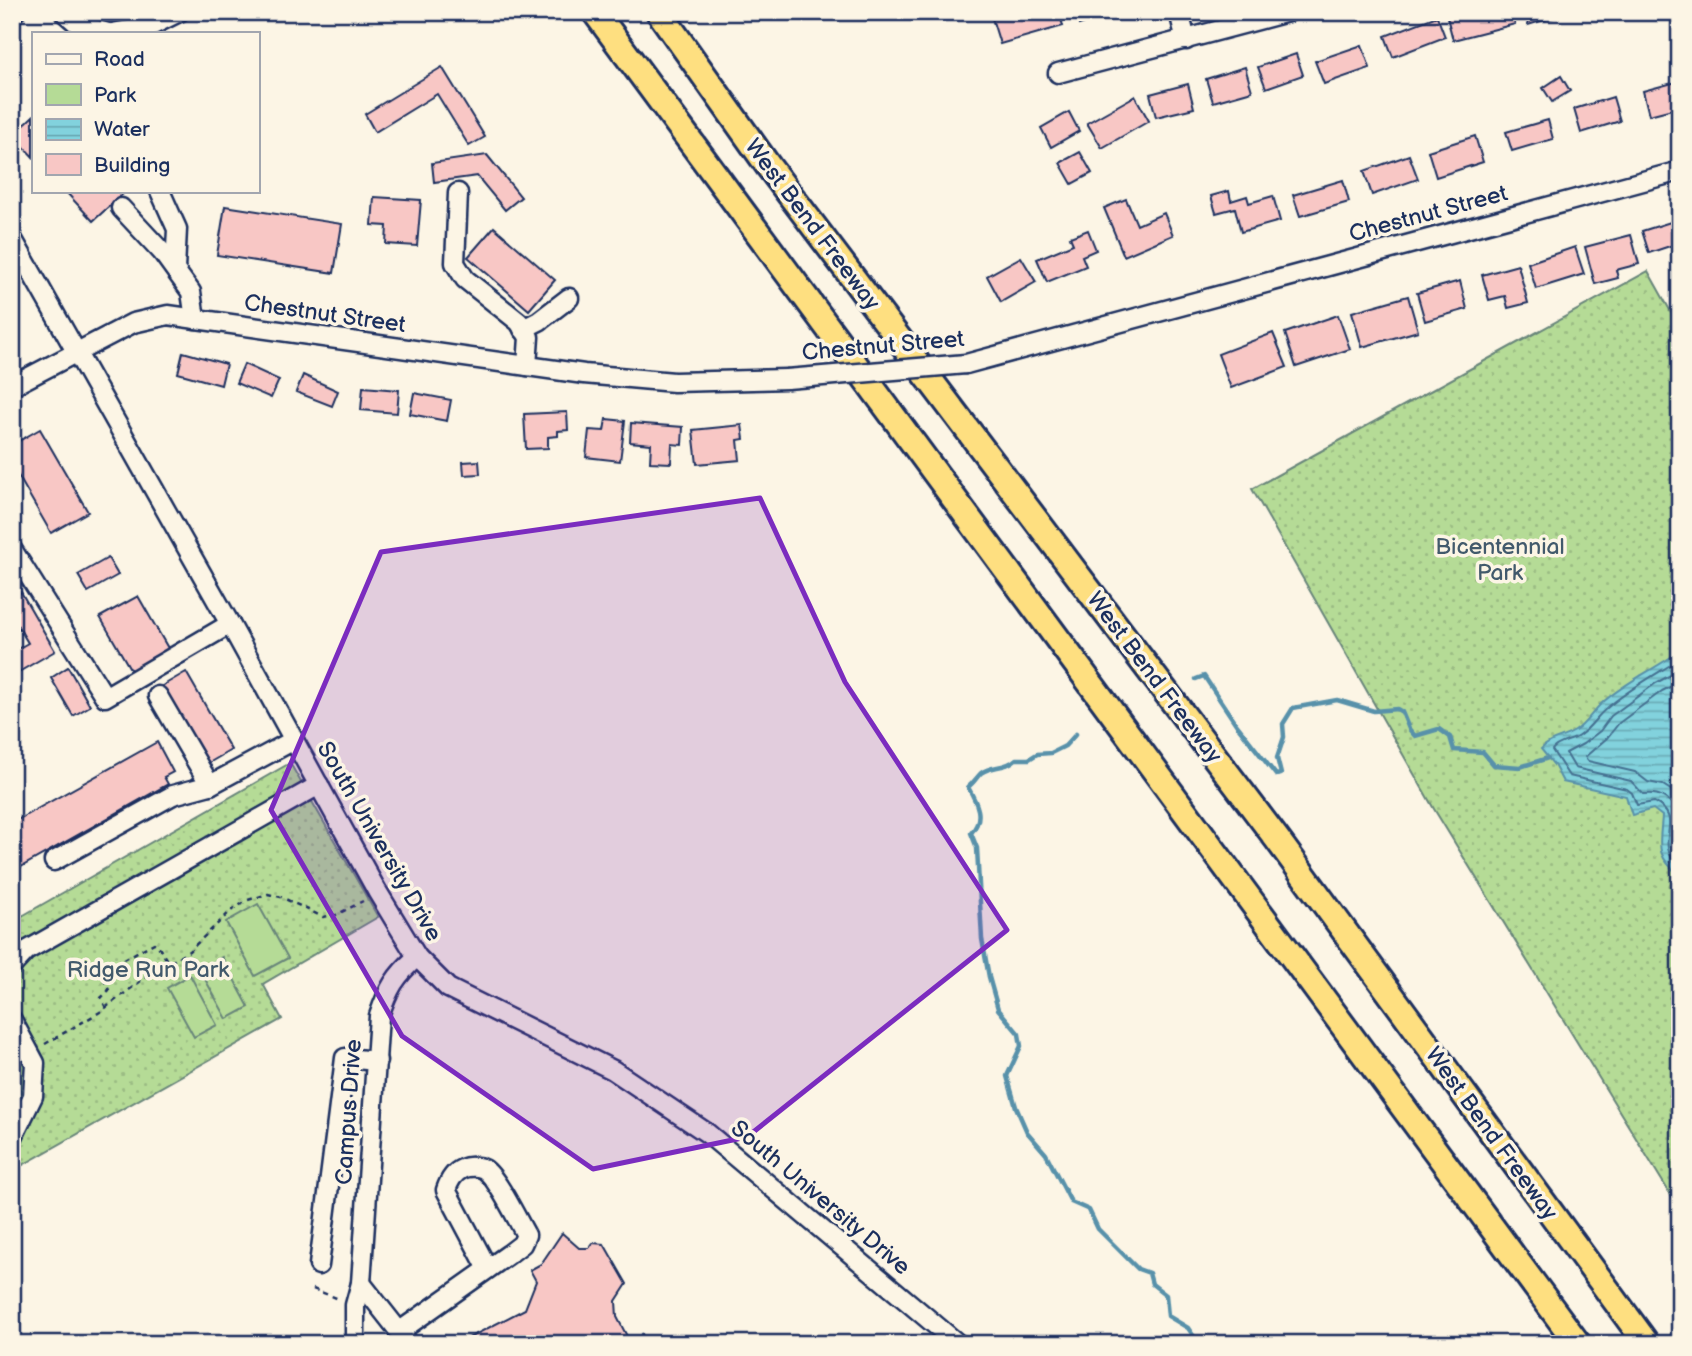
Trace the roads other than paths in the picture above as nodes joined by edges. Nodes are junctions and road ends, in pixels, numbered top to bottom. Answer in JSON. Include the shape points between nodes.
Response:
{"nodes":[{"id":1,"x":64,"y":12,"type":"edge"},
{"id":2,"x":179,"y":12,"type":"edge"},
{"id":3,"x":595,"y":12,"type":"edge"},
{"id":4,"x":659,"y":12,"type":"edge"},
{"id":5,"x":1179,"y":12,"type":"edge"},
{"id":6,"x":1288,"y":12,"type":"edge"},
{"id":7,"x":106,"y":32,"type":"edge"},
{"id":8,"x":116,"y":32,"type":"edge"},
{"id":9,"x":1186,"y":40,"type":"junction"},
{"id":10,"x":1058,"y":73,"type":"dead end"},
{"id":11,"x":1680,"y":171,"type":"edge"},
{"id":12,"x":160,"y":192,"type":"edge"},
{"id":13,"x":458,"y":193,"type":"dead end"},
{"id":14,"x":121,"y":208,"type":"dead end"},
{"id":15,"x":12,"y":238,"type":"edge"},
{"id":16,"x":175,"y":269,"type":"junction"},
{"id":17,"x":569,"y":298,"type":"dead end"},
{"id":18,"x":195,"y":319,"type":"junction"},
{"id":19,"x":523,"y":329,"type":"junction"},
{"id":20,"x":76,"y":350,"type":"junction"},
{"id":21,"x":527,"y":366,"type":"junction"},
{"id":22,"x":12,"y":386,"type":"edge"},
{"id":23,"x":12,"y":549,"type":"edge"},
{"id":24,"x":230,"y":624,"type":"junction"},
{"id":25,"x":158,"y":696,"type":"dead end"},
{"id":26,"x":294,"y":740,"type":"junction"},
{"id":27,"x":210,"y":785,"type":"junction"},
{"id":28,"x":319,"y":785,"type":"junction"},
{"id":29,"x":54,"y":861,"type":"dead end"},
{"id":30,"x":417,"y":957,"type":"junction"},
{"id":31,"x":12,"y":966,"type":"edge"},
{"id":32,"x":12,"y":1020,"type":"edge"},
{"id":33,"x":377,"y":1061,"type":"junction"},
{"id":34,"x":342,"y":1087,"type":"junction"},
{"id":35,"x":375,"y":1087,"type":"junction"},
{"id":36,"x":12,"y":1139,"type":"edge"},
{"id":37,"x":319,"y":1265,"type":"dead end"},
{"id":38,"x":488,"y":1269,"type":"junction"},
{"id":39,"x":361,"y":1283,"type":"junction"},
{"id":40,"x":405,"y":1337,"type":"edge"},
{"id":41,"x":355,"y":1344,"type":"edge"},
{"id":42,"x":958,"y":1344,"type":"edge"},
{"id":43,"x":1578,"y":1344,"type":"edge"},
{"id":44,"x":1647,"y":1344,"type":"edge"}],
"edges":[{"from":1,"to":7,"type":"street","via":[[79,25]]},
{"from":2,"to":8,"type":"street","via":[[151,26]]},
{"from":3,"to":43,"type":"highway"},
{"from":4,"to":44,"type":"highway","name":"West Bend Freeway","via":[[769,167],[1277,839]]},
{"from":5,"to":9,"type":"street"},
{"from":6,"to":9,"type":"street"},
{"from":9,"to":10,"type":"street"},
{"from":11,"to":21,"type":"street","name":"Chestnut Street","bridge":true,"via":[[966,364],[787,379],[674,382]]},
{"from":12,"to":16,"type":"street","via":[[177,229]]},
{"from":13,"to":19,"type":"street","via":[[455,263],[465,279]]},
{"from":14,"to":16,"type":"street"},
{"from":15,"to":20,"type":"street","name":"South University Drive"},
{"from":16,"to":18,"type":"street","via":[[191,292]]},
{"from":17,"to":19,"type":"street"},
{"from":18,"to":20,"type":"street","name":"Chestnut Street","via":[[168,315],[133,323]]},
{"from":18,"to":21,"type":"street","name":"Chestnut Street"},
{"from":19,"to":21,"type":"street","via":[[529,337]]},
{"from":20,"to":22,"type":"street","name":"Chestnut Street"},
{"from":20,"to":24,"type":"street","name":"South University Drive"},
{"from":23,"to":24,"type":"street","via":[[105,697]]},
{"from":24,"to":26,"type":"street","name":"South University Drive"},
{"from":25,"to":27,"type":"street"},
{"from":26,"to":27,"type":"street"},
{"from":26,"to":28,"type":"street","name":"South University Drive"},
{"from":27,"to":29,"type":"street","via":[[173,795]]},
{"from":28,"to":30,"type":"street","name":"South University Drive"},
{"from":28,"to":31,"type":"street","via":[[26,951]]},
{"from":30,"to":33,"type":"street","name":"Campus Drive","via":[[387,992],[379,1016]]},
{"from":30,"to":42,"type":"street","name":"South University Drive","via":[[448,988],[613,1070],[707,1133]]},
{"from":32,"to":36,"type":"street","via":[[35,1063],[33,1096]]},
{"from":33,"to":34,"type":"street","via":[[345,1058]]},
{"from":33,"to":35,"type":"street","name":"Campus Drive"},
{"from":34,"to":35,"type":"street"},
{"from":34,"to":37,"type":"street"},
{"from":35,"to":39,"type":"street","name":"Campus Drive"},
{"from":38,"to":38,"type":"street","via":[[522,1244],[526,1235],[492,1177],[483,1169],[470,1167],[459,1170],[446,1190]]},
{"from":38,"to":40,"type":"street"},
{"from":39,"to":40,"type":"street"},
{"from":39,"to":41,"type":"street","name":"Campus Drive","via":[[355,1305]]}]}
